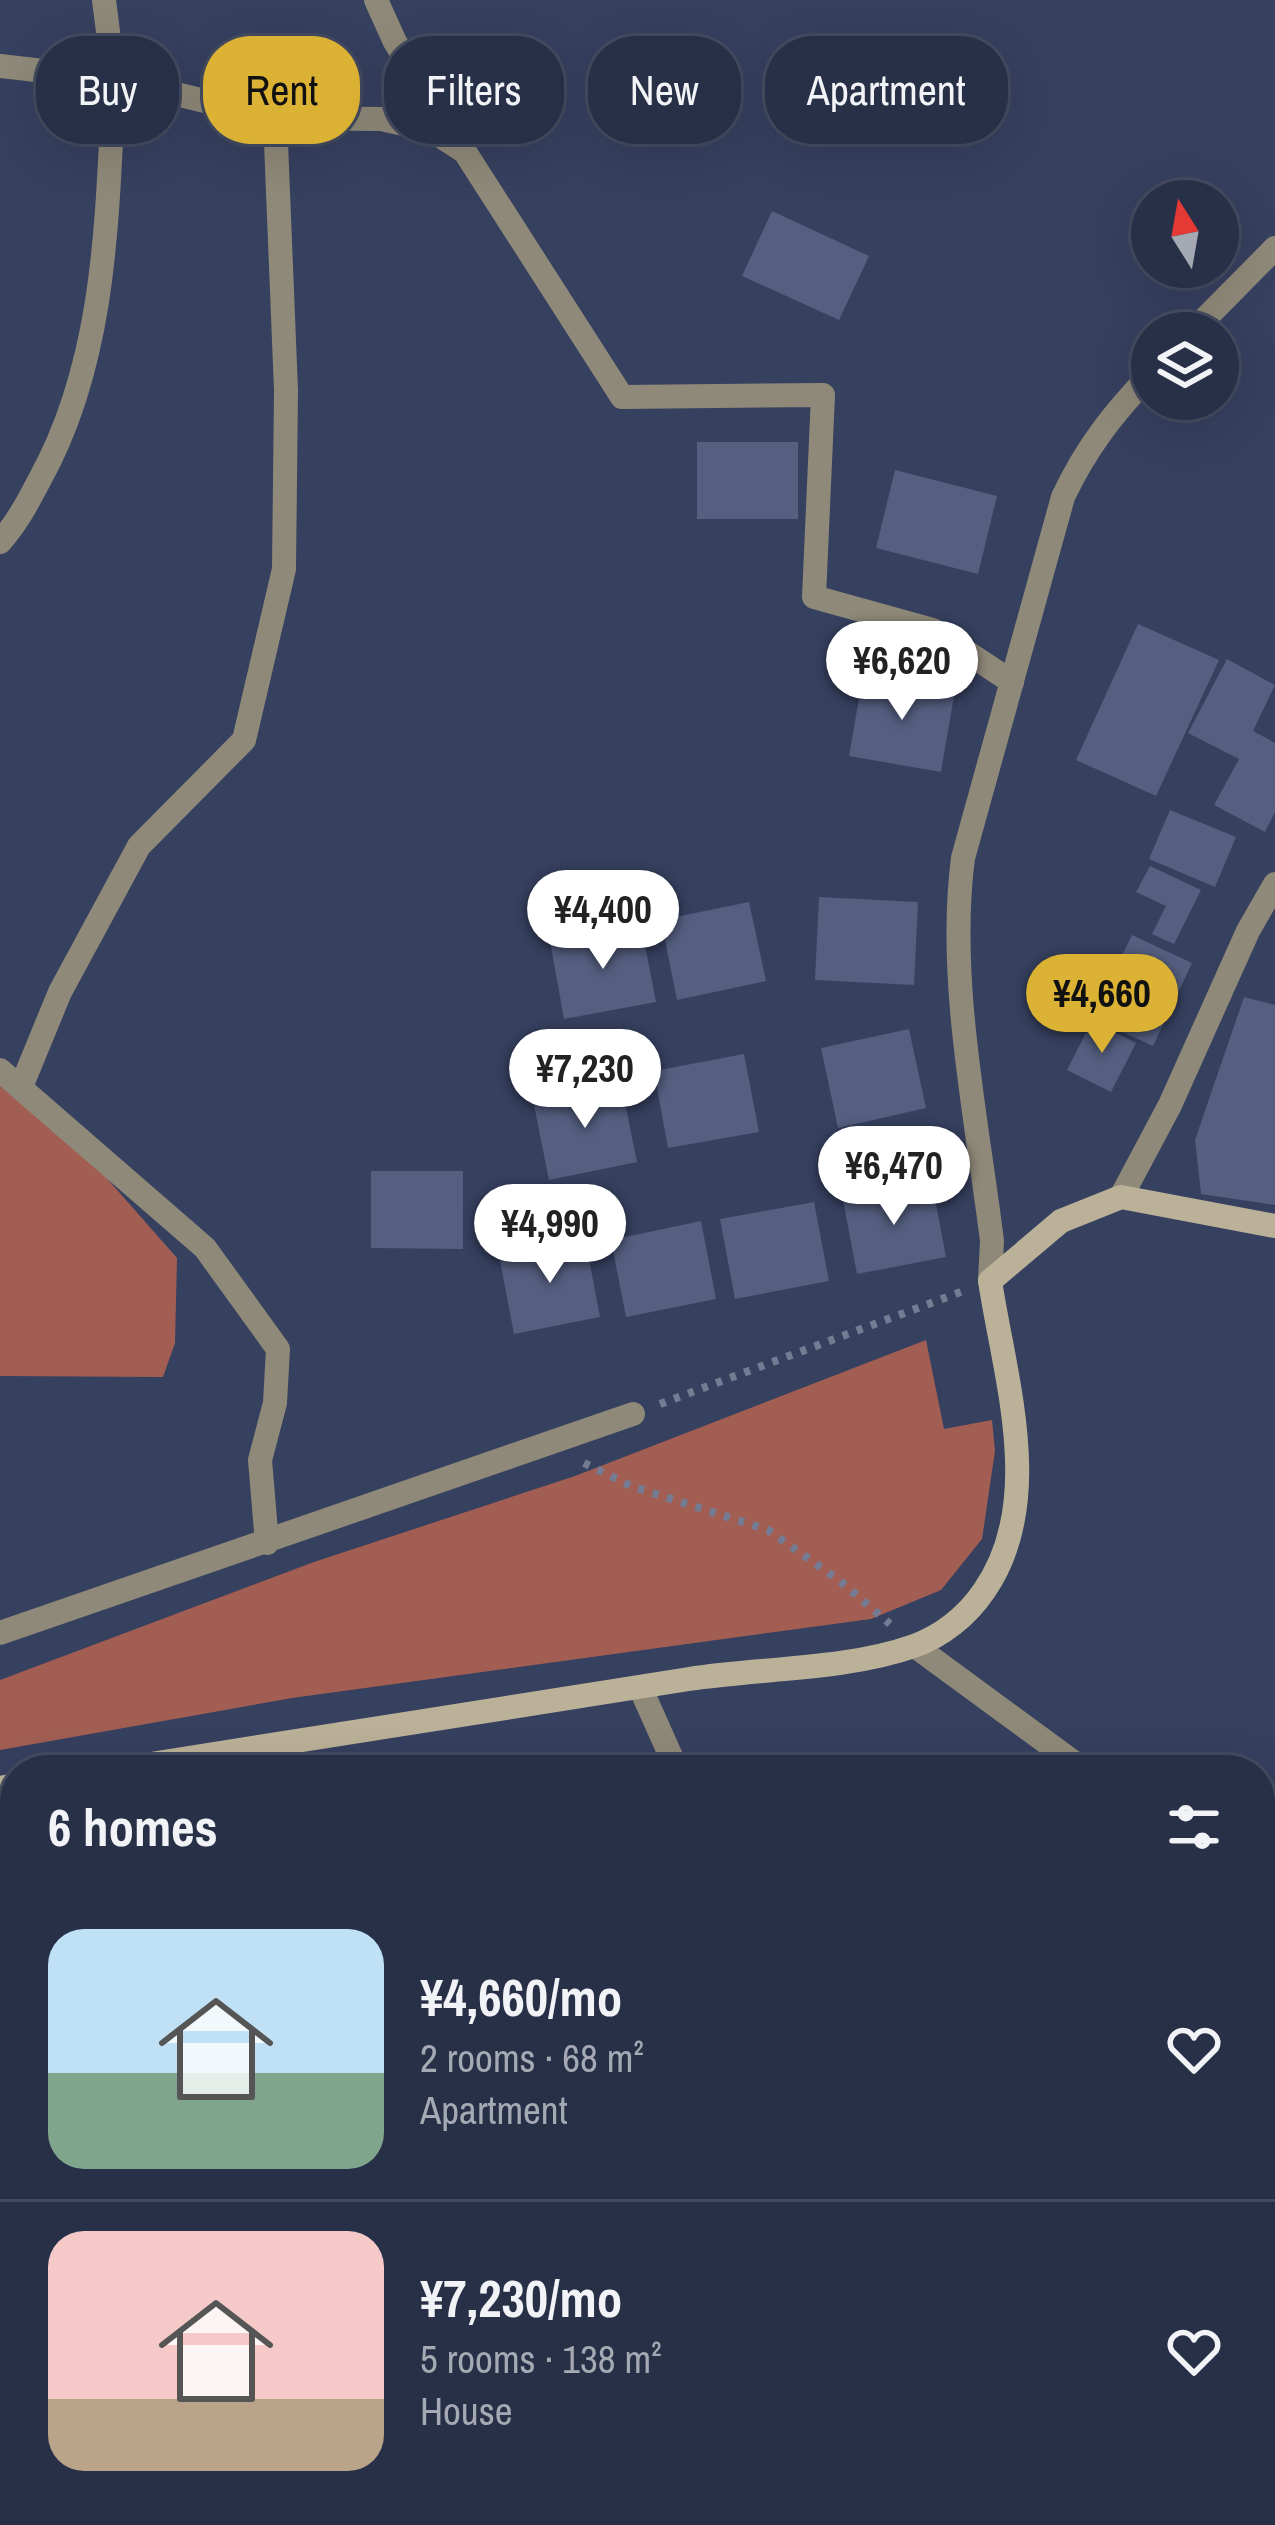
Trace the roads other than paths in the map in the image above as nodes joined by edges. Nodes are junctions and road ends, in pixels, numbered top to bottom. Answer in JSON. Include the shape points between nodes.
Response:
{"nodes":[{"id":1,"x":104,"y":0,"type":"edge"},
{"id":2,"x":376,"y":0,"type":"edge"},
{"id":3,"x":109,"y":36,"type":"edge"},
{"id":4,"x":0,"y":66,"type":"edge"},
{"id":5,"x":36,"y":70,"type":"edge"},
{"id":6,"x":360,"y":119,"type":"edge"},
{"id":7,"x":111,"y":144,"type":"edge"},
{"id":8,"x":276,"y":144,"type":"edge"},
{"id":9,"x":465,"y":152,"type":"junction"},
{"id":10,"x":1275,"y":248,"type":"edge"},
{"id":11,"x":1213,"y":312,"type":"edge"},
{"id":12,"x":1131,"y":395,"type":"edge"},
{"id":13,"x":0,"y":542,"type":"edge"},
{"id":14,"x":1012,"y":682,"type":"junction"},
{"id":15,"x":1275,"y":884,"type":"edge"},
{"id":16,"x":0,"y":1070,"type":"edge"},
{"id":17,"x":21,"y":1087,"type":"junction"},
{"id":18,"x":1121,"y":1197,"type":"junction"},
{"id":19,"x":1275,"y":1226,"type":"edge"},
{"id":20,"x":990,"y":1281,"type":"junction"},
{"id":21,"x":633,"y":1414,"type":"road end"},
{"id":22,"x":267,"y":1544,"type":"junction"},
{"id":23,"x":0,"y":1633,"type":"edge"},
{"id":24,"x":915,"y":1646,"type":"junction"},
{"id":25,"x":640,"y":1687,"type":"junction"},
{"id":26,"x":208,"y":1755,"type":"edge"},
{"id":27,"x":670,"y":1755,"type":"edge"},
{"id":28,"x":1064,"y":1755,"type":"edge"}],
"edges":[{"from":1,"to":3,"type":"street"},
{"from":2,"to":9,"type":"street"},
{"from":4,"to":5,"type":"street"},
{"from":6,"to":9,"type":"street","via":[[431,130]]},
{"from":7,"to":13,"type":"street","via":[[86,363],[65,434]]},
{"from":8,"to":17,"type":"street","via":[[284,569],[244,740],[139,846],[60,992]]},
{"from":9,"to":14,"type":"street","via":[[622,397],[824,395],[814,597],[933,630]]},
{"from":10,"to":11,"type":"street"},
{"from":12,"to":14,"type":"street","via":[[1084,453],[1063,497]]},
{"from":14,"to":20,"type":"street","via":[[958,895]]},
{"from":15,"to":18,"type":"street"},
{"from":16,"to":17,"type":"street"},
{"from":17,"to":22,"type":"street","via":[[205,1248],[278,1349],[260,1460]]},
{"from":18,"to":19,"type":"street"},
{"from":18,"to":20,"type":"street","via":[[1061,1221]]},
{"from":20,"to":24,"type":"street","via":[[1015,1442],[1015,1506],[987,1588],[967,1613]]},
{"from":21,"to":22,"type":"street"},
{"from":22,"to":23,"type":"street"},
{"from":24,"to":25,"type":"street"},
{"from":24,"to":28,"type":"street"},
{"from":25,"to":26,"type":"street"},
{"from":25,"to":27,"type":"street"}]}
